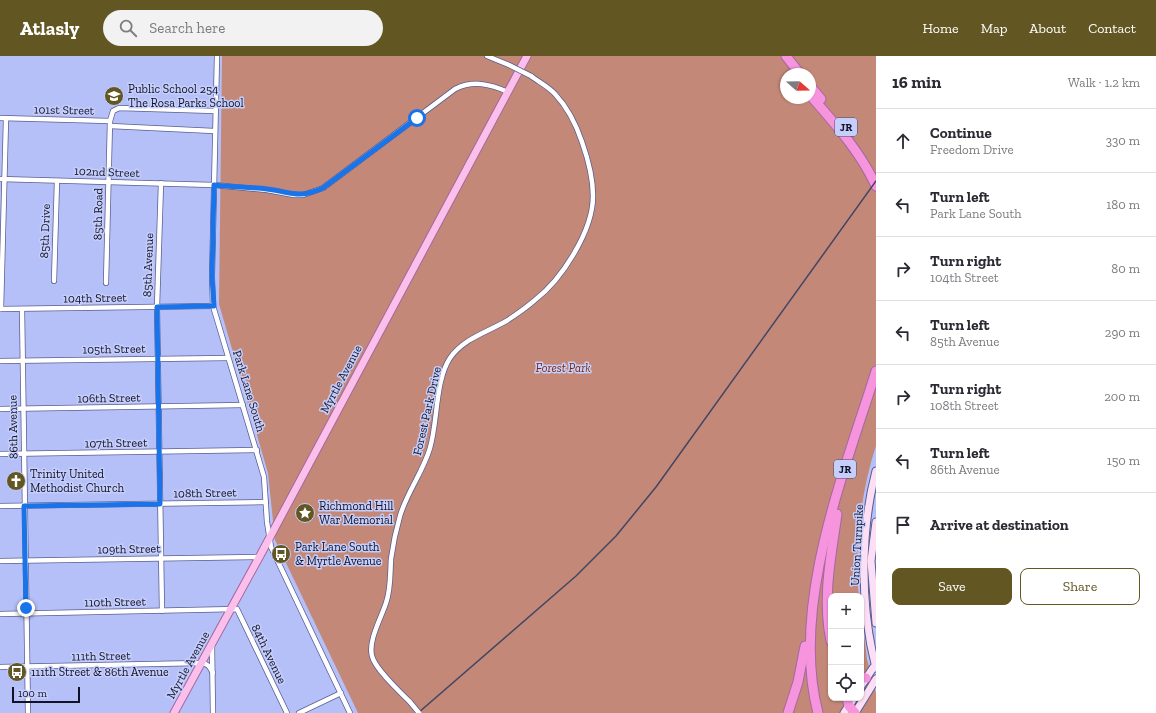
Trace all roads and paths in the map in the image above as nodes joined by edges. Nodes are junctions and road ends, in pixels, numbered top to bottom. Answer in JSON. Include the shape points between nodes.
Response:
{"nodes":[{"id":1,"x":217,"y":56,"type":"edge"},
{"id":2,"x":487,"y":56,"type":"edge"},
{"id":3,"x":527,"y":56,"type":"edge"},
{"id":4,"x":779,"y":56,"type":"edge"},
{"id":5,"x":786,"y":56,"type":"edge"},
{"id":6,"x":788,"y":68,"type":"edge"},
{"id":7,"x":795,"y":68,"type":"edge"},
{"id":8,"x":508,"y":92,"type":"junction"},
{"id":9,"x":816,"y":93,"type":"edge"},
{"id":10,"x":816,"y":102,"type":"edge"},
{"id":11,"x":215,"y":111,"type":"junction"},
{"id":12,"x":0,"y":118,"type":"edge"},
{"id":13,"x":6,"y":119,"type":"junction"},
{"id":14,"x":110,"y":124,"type":"junction"},
{"id":15,"x":214,"y":130,"type":"junction"},
{"id":16,"x":876,"y":172,"type":"edge"},
{"id":17,"x":2,"y":179,"type":"edge"},
{"id":18,"x":57,"y":181,"type":"junction"},
{"id":19,"x":108,"y":182,"type":"junction"},
{"id":20,"x":161,"y":184,"type":"junction"},
{"id":21,"x":214,"y":185,"type":"junction"},
{"id":22,"x":876,"y":186,"type":"edge"},
{"id":23,"x":54,"y":281,"type":"dead end"},
{"id":24,"x":106,"y":283,"type":"dead end"},
{"id":25,"x":214,"y":306,"type":"junction"},
{"id":26,"x":157,"y":307,"type":"junction"},
{"id":27,"x":0,"y":309,"type":"edge"},
{"id":28,"x":22,"y":309,"type":"junction"},
{"id":29,"x":228,"y":358,"type":"junction"},
{"id":30,"x":158,"y":359,"type":"junction"},
{"id":31,"x":0,"y":361,"type":"edge"},
{"id":32,"x":22,"y":361,"type":"junction"},
{"id":33,"x":876,"y":371,"type":"edge"},
{"id":34,"x":876,"y":388,"type":"edge"},
{"id":35,"x":243,"y":405,"type":"junction"},
{"id":36,"x":159,"y":407,"type":"junction"},
{"id":37,"x":0,"y":409,"type":"edge"},
{"id":38,"x":23,"y":409,"type":"junction"},
{"id":39,"x":257,"y":450,"type":"junction"},
{"id":40,"x":160,"y":452,"type":"junction"},
{"id":41,"x":0,"y":454,"type":"edge"},
{"id":42,"x":24,"y":454,"type":"junction"},
{"id":43,"x":876,"y":471,"type":"edge"},
{"id":44,"x":266,"y":502,"type":"junction"},
{"id":45,"x":160,"y":504,"type":"junction"},
{"id":46,"x":0,"y":506,"type":"edge"},
{"id":47,"x":24,"y":506,"type":"junction"},
{"id":48,"x":838,"y":514,"type":"junction"},
{"id":49,"x":876,"y":522,"type":"edge"},
{"id":50,"x":269,"y":538,"type":"junction"},
{"id":51,"x":259,"y":557,"type":"junction"},
{"id":52,"x":161,"y":558,"type":"junction"},
{"id":53,"x":25,"y":560,"type":"junction"},
{"id":54,"x":0,"y":561,"type":"edge"},
{"id":55,"x":230,"y":610,"type":"junction"},
{"id":56,"x":162,"y":611,"type":"junction"},
{"id":57,"x":26,"y":613,"type":"junction"},
{"id":58,"x":0,"y":614,"type":"edge"},
{"id":59,"x":812,"y":617,"type":"junction"},
{"id":60,"x":876,"y":623,"type":"edge"},
{"id":61,"x":829,"y":629,"type":"edge"},
{"id":62,"x":212,"y":646,"type":"junction"},
{"id":63,"x":202,"y":664,"type":"junction"},
{"id":64,"x":876,"y":666,"type":"edge"},
{"id":65,"x":0,"y":667,"type":"edge"},
{"id":66,"x":27,"y":667,"type":"junction"},
{"id":67,"x":212,"y":673,"type":"junction"},
{"id":68,"x":876,"y":679,"type":"edge"},
{"id":69,"x":864,"y":681,"type":"edge"},
{"id":70,"x":341,"y":693,"type":"junction"},
{"id":71,"x":850,"y":707,"type":"edge"},
{"id":72,"x":28,"y":713,"type":"edge"},
{"id":73,"x":174,"y":713,"type":"edge"},
{"id":74,"x":213,"y":713,"type":"edge"},
{"id":75,"x":287,"y":713,"type":"edge"},
{"id":76,"x":299,"y":713,"type":"edge"},
{"id":77,"x":350,"y":713,"type":"edge"},
{"id":78,"x":419,"y":713,"type":"edge"},
{"id":79,"x":788,"y":713,"type":"edge"},
{"id":80,"x":818,"y":713,"type":"edge"},
{"id":81,"x":824,"y":713,"type":"edge"}],
"edges":[{"from":1,"to":11,"type":"street","name":"Park Lane South"},
{"from":2,"to":78,"type":"street","name":"Forest Park Drive","bridge":true,"via":[[532,76],[554,93],[567,109],[588,158],[593,197],[587,228],[570,262],[557,278],[520,312],[463,345],[450,358],[444,370],[430,448],[401,513],[393,540],[389,594],[372,641],[372,657],[380,670]]},
{"from":3,"to":8,"type":"main road","name":"Myrtle Avenue"},
{"from":4,"to":6,"type":"highway"},
{"from":5,"to":7,"type":"highway"},
{"from":8,"to":21,"type":"street","name":"102nd Street","via":[[495,86],[476,83],[455,89],[315,192],[294,195]]},
{"from":8,"to":50,"type":"main road","name":"Myrtle Avenue"},
{"from":9,"to":16,"type":"highway","number":"JR","via":[[854,137]]},
{"from":10,"to":22,"type":"highway","number":"JR","via":[[854,147]]},
{"from":11,"to":14,"type":"street","name":"101st Street","via":[[119,108],[113,111]]},
{"from":11,"to":15,"type":"street","name":"Park Lane South"},
{"from":12,"to":13,"type":"street","name":"101st Street"},
{"from":13,"to":14,"type":"street","name":"101st Street"},
{"from":13,"to":17,"type":"street"},
{"from":14,"to":15,"type":"street","name":"101st Street"},
{"from":14,"to":19,"type":"street","name":"85th Road"},
{"from":15,"to":21,"type":"street","name":"Park Lane South"},
{"from":17,"to":18,"type":"street","name":"102nd Street"},
{"from":17,"to":27,"type":"street"},
{"from":18,"to":19,"type":"street","name":"102nd Street"},
{"from":18,"to":23,"type":"street","name":"85th Drive"},
{"from":19,"to":20,"type":"street","name":"102nd Street"},
{"from":19,"to":24,"type":"street","name":"85th Road"},
{"from":20,"to":21,"type":"street","name":"102nd Street"},
{"from":20,"to":26,"type":"street","name":"85th Avenue"},
{"from":21,"to":25,"type":"street","name":"Park Lane South"},
{"from":25,"to":26,"type":"street","name":"104th Street"},
{"from":25,"to":29,"type":"street","name":"Park Lane South"},
{"from":26,"to":28,"type":"street","name":"104th Street"},
{"from":26,"to":30,"type":"street","name":"85th Avenue"},
{"from":27,"to":28,"type":"street","name":"104th Street"},
{"from":28,"to":32,"type":"street","name":"86th Avenue"},
{"from":29,"to":30,"type":"street","name":"105th Street"},
{"from":29,"to":35,"type":"street","name":"Park Lane South"},
{"from":30,"to":32,"type":"street","name":"105th Street"},
{"from":30,"to":36,"type":"street","name":"85th Avenue"},
{"from":31,"to":32,"type":"street","name":"105th Street"},
{"from":32,"to":38,"type":"street","name":"86th Avenue"},
{"from":33,"to":59,"type":"highway","number":"JR","via":[[834,505]]},
{"from":34,"to":48,"type":"highway","number":"JR","via":[[851,462]]},
{"from":35,"to":36,"type":"street","name":"106th Street"},
{"from":35,"to":39,"type":"street","name":"Park Lane South"},
{"from":36,"to":38,"type":"street","name":"106th Street"},
{"from":36,"to":40,"type":"street","name":"85th Avenue"},
{"from":37,"to":38,"type":"street","name":"106th Street"},
{"from":38,"to":42,"type":"street","name":"86th Avenue"},
{"from":39,"to":40,"type":"street","name":"107th Street"},
{"from":39,"to":44,"type":"street","name":"Park Lane South","via":[[264,477]]},
{"from":40,"to":42,"type":"street","name":"107th Street"},
{"from":40,"to":45,"type":"street","name":"85th Avenue"},
{"from":41,"to":42,"type":"street","name":"107th Street"},
{"from":42,"to":47,"type":"street","name":"86th Avenue"},
{"from":43,"to":64,"type":"main road","name":"Union Turnpike","via":[[866,528],[864,576],[867,614]]},
{"from":44,"to":45,"type":"street","name":"108th Street"},
{"from":44,"to":50,"type":"street","name":"Park Lane South"},
{"from":45,"to":47,"type":"street","name":"108th Street"},
{"from":45,"to":52,"type":"street","name":"85th Avenue"},
{"from":46,"to":47,"type":"street","name":"108th Street"},
{"from":47,"to":53,"type":"street","name":"86th Avenue"},
{"from":48,"to":61,"type":"highway","via":[[826,596]]},
{"from":48,"to":81,"type":"highway","number":"JR","via":[[825,572],[816,634],[816,667]]},
{"from":49,"to":60,"type":"main road","name":"Union Turnpike","via":[[872,561]]},
{"from":50,"to":51,"type":"main road","name":"Myrtle Avenue"},
{"from":50,"to":70,"type":"street","name":"Park Lane South","via":[[271,548]]},
{"from":51,"to":52,"type":"street","name":"109th Street"},
{"from":51,"to":55,"type":"main road","name":"Myrtle Avenue"},
{"from":52,"to":53,"type":"street","name":"109th Street"},
{"from":52,"to":56,"type":"street","name":"85th Avenue"},
{"from":53,"to":54,"type":"street","name":"109th Street"},
{"from":53,"to":57,"type":"street","name":"86th Avenue"},
{"from":55,"to":56,"type":"street","name":"110th Street"},
{"from":55,"to":62,"type":"main road","name":"Myrtle Avenue"},
{"from":55,"to":75,"type":"street","name":"84th Avenue","via":[[237,609]]},
{"from":56,"to":57,"type":"street","name":"110th Street"},
{"from":57,"to":58,"type":"street","name":"110th Street"},
{"from":57,"to":66,"type":"street","name":"86th Avenue"},
{"from":59,"to":79,"type":"highway","via":[[798,682]]},
{"from":59,"to":80,"type":"highway","number":"JR","via":[[810,662]]},
{"from":62,"to":63,"type":"main road","name":"Myrtle Avenue"},
{"from":62,"to":67,"type":"street"},
{"from":63,"to":66,"type":"street","name":"111th Street"},
{"from":63,"to":67,"type":"street","via":[[209,666]]},
{"from":63,"to":73,"type":"main road","name":"Myrtle Avenue"},
{"from":64,"to":69,"type":"main road"},
{"from":65,"to":66,"type":"street","name":"111th Street"},
{"from":66,"to":72,"type":"street","name":"86th Avenue"},
{"from":67,"to":74,"type":"street"},
{"from":68,"to":71,"type":"main road"},
{"from":70,"to":76,"type":"street"},
{"from":70,"to":77,"type":"street","name":"Park Lane South"}]}
